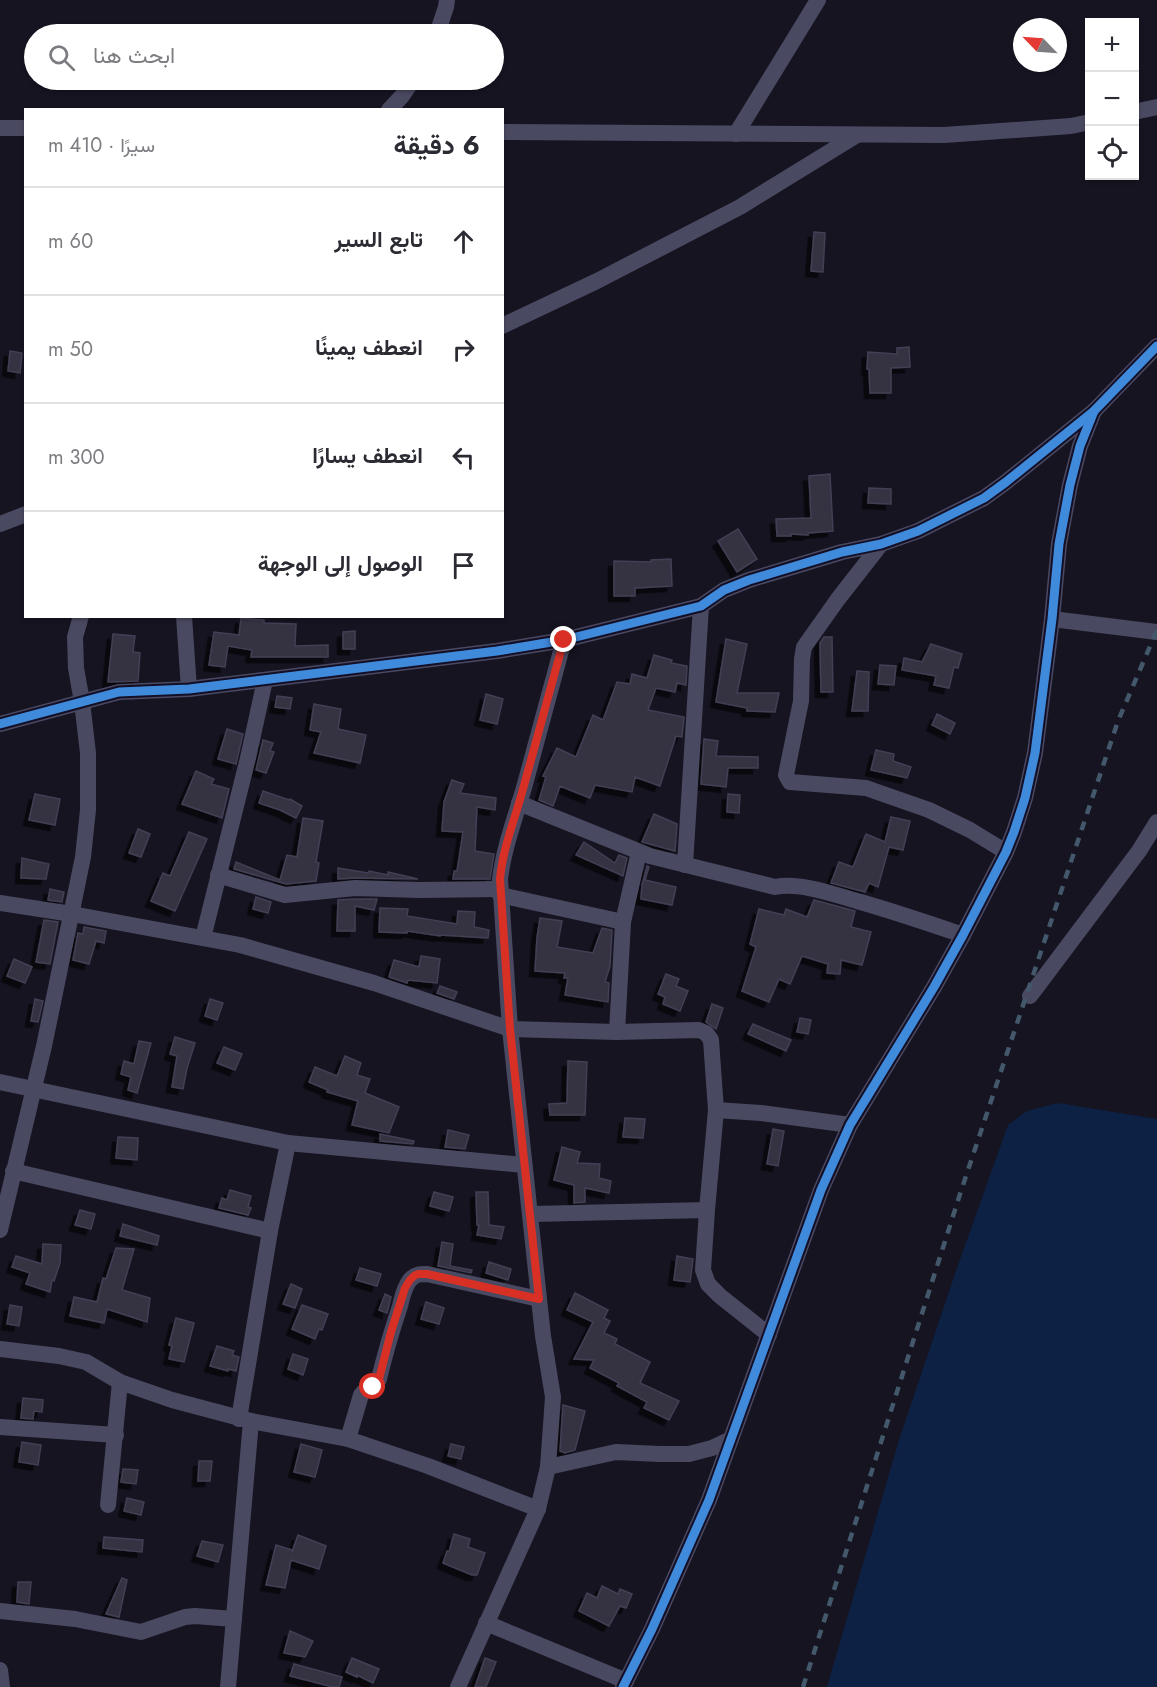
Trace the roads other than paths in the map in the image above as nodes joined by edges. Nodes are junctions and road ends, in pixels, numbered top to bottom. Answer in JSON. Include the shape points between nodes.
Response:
{"nodes":[{"id":1,"x":447,"y":0,"type":"edge"},
{"id":2,"x":818,"y":0,"type":"edge"},
{"id":3,"x":440,"y":24,"type":"edge"},
{"id":4,"x":406,"y":90,"type":"edge"},
{"id":5,"x":1157,"y":107,"type":"edge"},
{"id":6,"x":391,"y":108,"type":"edge"},
{"id":7,"x":1139,"y":111,"type":"edge"},
{"id":8,"x":1085,"y":123,"type":"edge"},
{"id":9,"x":0,"y":128,"type":"edge"},
{"id":10,"x":24,"y":128,"type":"edge"},
{"id":11,"x":504,"y":132,"type":"edge"},
{"id":12,"x":736,"y":134,"type":"junction"},
{"id":13,"x":857,"y":135,"type":"junction"},
{"id":14,"x":504,"y":325,"type":"edge"},
{"id":15,"x":1157,"y":345,"type":"edge"},
{"id":16,"x":1094,"y":411,"type":"junction"},
{"id":17,"x":24,"y":515,"type":"edge"},
{"id":18,"x":0,"y":524,"type":"edge"},
{"id":19,"x":881,"y":544,"type":"junction"},
{"id":20,"x":701,"y":606,"type":"junction"},
{"id":21,"x":80,"y":618,"type":"edge"},
{"id":22,"x":184,"y":618,"type":"edge"},
{"id":23,"x":1052,"y":619,"type":"junction"},
{"id":24,"x":1157,"y":632,"type":"edge"},
{"id":25,"x":564,"y":640,"type":"junction"},
{"id":26,"x":265,"y":680,"type":"junction"},
{"id":27,"x":189,"y":689,"type":"junction"},
{"id":28,"x":82,"y":702,"type":"junction"},
{"id":29,"x":0,"y":724,"type":"edge"},
{"id":30,"x":519,"y":803,"type":"junction"},
{"id":31,"x":1157,"y":822,"type":"edge"},
{"id":32,"x":1157,"y":850,"type":"edge"},
{"id":33,"x":1139,"y":851,"type":"junction"},
{"id":34,"x":639,"y":852,"type":"junction"},
{"id":35,"x":1006,"y":852,"type":"junction"},
{"id":36,"x":685,"y":866,"type":"junction"},
{"id":37,"x":218,"y":876,"type":"junction"},
{"id":38,"x":500,"y":892,"type":"junction"},
{"id":39,"x":0,"y":903,"type":"edge"},
{"id":40,"x":72,"y":914,"type":"junction"},
{"id":41,"x":623,"y":922,"type":"junction"},
{"id":42,"x":963,"y":935,"type":"junction"},
{"id":43,"x":203,"y":938,"type":"junction"},
{"id":44,"x":1030,"y":996,"type":"dead end"},
{"id":45,"x":510,"y":1029,"type":"junction"},
{"id":46,"x":617,"y":1032,"type":"junction"},
{"id":47,"x":0,"y":1082,"type":"edge"},
{"id":48,"x":33,"y":1090,"type":"junction"},
{"id":49,"x":716,"y":1110,"type":"junction"},
{"id":50,"x":850,"y":1125,"type":"junction"},
{"id":51,"x":288,"y":1143,"type":"junction"},
{"id":52,"x":524,"y":1166,"type":"junction"},
{"id":53,"x":8,"y":1175,"type":"edge"},
{"id":54,"x":706,"y":1210,"type":"junction"},
{"id":55,"x":531,"y":1214,"type":"junction"},
{"id":56,"x":0,"y":1230,"type":"edge"},
{"id":57,"x":270,"y":1231,"type":"junction"},
{"id":58,"x":539,"y":1299,"type":"junction"},
{"id":59,"x":769,"y":1335,"type":"junction"},
{"id":60,"x":0,"y":1349,"type":"edge"},
{"id":61,"x":120,"y":1382,"type":"junction"},
{"id":62,"x":245,"y":1420,"type":"junction"},
{"id":63,"x":0,"y":1427,"type":"edge"},
{"id":64,"x":116,"y":1435,"type":"junction"},
{"id":65,"x":348,"y":1439,"type":"junction"},
{"id":66,"x":731,"y":1439,"type":"junction"},
{"id":67,"x":548,"y":1467,"type":"junction"},
{"id":68,"x":108,"y":1505,"type":"dead end"},
{"id":69,"x":538,"y":1509,"type":"junction"},
{"id":70,"x":0,"y":1611,"type":"edge"},
{"id":71,"x":234,"y":1619,"type":"junction"},
{"id":72,"x":486,"y":1623,"type":"junction"},
{"id":73,"x":0,"y":1670,"type":"edge"},
{"id":74,"x":624,"y":1684,"type":"edge"},
{"id":75,"x":2,"y":1687,"type":"edge"},
{"id":76,"x":228,"y":1687,"type":"edge"},
{"id":77,"x":458,"y":1687,"type":"edge"}],
"edges":[{"from":1,"to":3,"type":"street"},
{"from":2,"to":12,"type":"street"},
{"from":4,"to":6,"type":"street"},
{"from":5,"to":7,"type":"street"},
{"from":8,"to":13,"type":"street","via":[[944,135]]},
{"from":9,"to":10,"type":"street"},
{"from":11,"to":12,"type":"street"},
{"from":12,"to":13,"type":"street"},
{"from":13,"to":14,"type":"street","via":[[740,207]]},
{"from":15,"to":16,"type":"street"},
{"from":16,"to":19,"type":"street","via":[[984,498],[918,531]]},
{"from":16,"to":23,"type":"street","via":[[1070,484],[1059,543]]},
{"from":17,"to":18,"type":"street"},
{"from":19,"to":20,"type":"street","via":[[749,580],[724,590]]},
{"from":19,"to":35,"type":"street","via":[[804,646],[801,701],[786,775],[790,782],[866,788],[929,810]]},
{"from":20,"to":25,"type":"street"},
{"from":20,"to":36,"type":"street"},
{"from":21,"to":28,"type":"street","via":[[75,638]]},
{"from":22,"to":27,"type":"street"},
{"from":23,"to":24,"type":"street"},
{"from":23,"to":35,"type":"street","via":[[1035,753],[1025,798]]},
{"from":25,"to":26,"type":"street"},
{"from":25,"to":30,"type":"street"},
{"from":26,"to":27,"type":"street"},
{"from":26,"to":37,"type":"street"},
{"from":27,"to":28,"type":"street","via":[[119,692]]},
{"from":28,"to":29,"type":"street"},
{"from":28,"to":40,"type":"street","via":[[88,753],[88,810]]},
{"from":30,"to":34,"type":"street"},
{"from":30,"to":38,"type":"street","via":[[502,860]]},
{"from":31,"to":33,"type":"street"},
{"from":32,"to":33,"type":"street"},
{"from":33,"to":44,"type":"street"},
{"from":34,"to":36,"type":"street"},
{"from":34,"to":41,"type":"street"},
{"from":35,"to":42,"type":"street"},
{"from":36,"to":42,"type":"street","via":[[775,887],[785,885],[831,893]]},
{"from":37,"to":38,"type":"street","via":[[285,895],[356,888]]},
{"from":37,"to":43,"type":"street"},
{"from":38,"to":41,"type":"street"},
{"from":38,"to":45,"type":"street"},
{"from":39,"to":40,"type":"street"},
{"from":40,"to":43,"type":"street"},
{"from":40,"to":48,"type":"street"},
{"from":41,"to":46,"type":"street"},
{"from":42,"to":50,"type":"street"},
{"from":43,"to":45,"type":"street","via":[[374,983]]},
{"from":45,"to":46,"type":"street"},
{"from":45,"to":52,"type":"street"},
{"from":46,"to":49,"type":"street","via":[[706,1033],[711,1040]]},
{"from":47,"to":48,"type":"street"},
{"from":48,"to":51,"type":"street"},
{"from":48,"to":53,"type":"street"},
{"from":49,"to":50,"type":"street"},
{"from":49,"to":54,"type":"street"},
{"from":50,"to":59,"type":"street","via":[[821,1190]]},
{"from":51,"to":52,"type":"street"},
{"from":51,"to":57,"type":"street"},
{"from":52,"to":55,"type":"street"},
{"from":53,"to":56,"type":"street"},
{"from":53,"to":57,"type":"street"},
{"from":54,"to":55,"type":"street"},
{"from":54,"to":59,"type":"street","via":[[703,1270],[708,1284]]},
{"from":55,"to":58,"type":"street"},
{"from":57,"to":62,"type":"street"},
{"from":58,"to":65,"type":"street","via":[[427,1274],[414,1276],[405,1288],[377,1384],[361,1395]]},
{"from":58,"to":67,"type":"street","via":[[553,1397]]},
{"from":59,"to":66,"type":"street"},
{"from":60,"to":61,"type":"street","via":[[86,1362]]},
{"from":61,"to":62,"type":"street"},
{"from":61,"to":64,"type":"street"},
{"from":62,"to":65,"type":"street"},
{"from":62,"to":71,"type":"street"},
{"from":63,"to":64,"type":"street"},
{"from":64,"to":68,"type":"street"},
{"from":65,"to":69,"type":"street"},
{"from":66,"to":67,"type":"street","via":[[689,1454],[616,1452]]},
{"from":66,"to":74,"type":"street","via":[[682,1564]]},
{"from":67,"to":69,"type":"street"},
{"from":69,"to":72,"type":"street"},
{"from":70,"to":71,"type":"street","via":[[75,1619],[141,1632],[185,1617]]},
{"from":71,"to":76,"type":"street"},
{"from":72,"to":74,"type":"street"},
{"from":72,"to":77,"type":"street"},
{"from":73,"to":75,"type":"street"}]}
